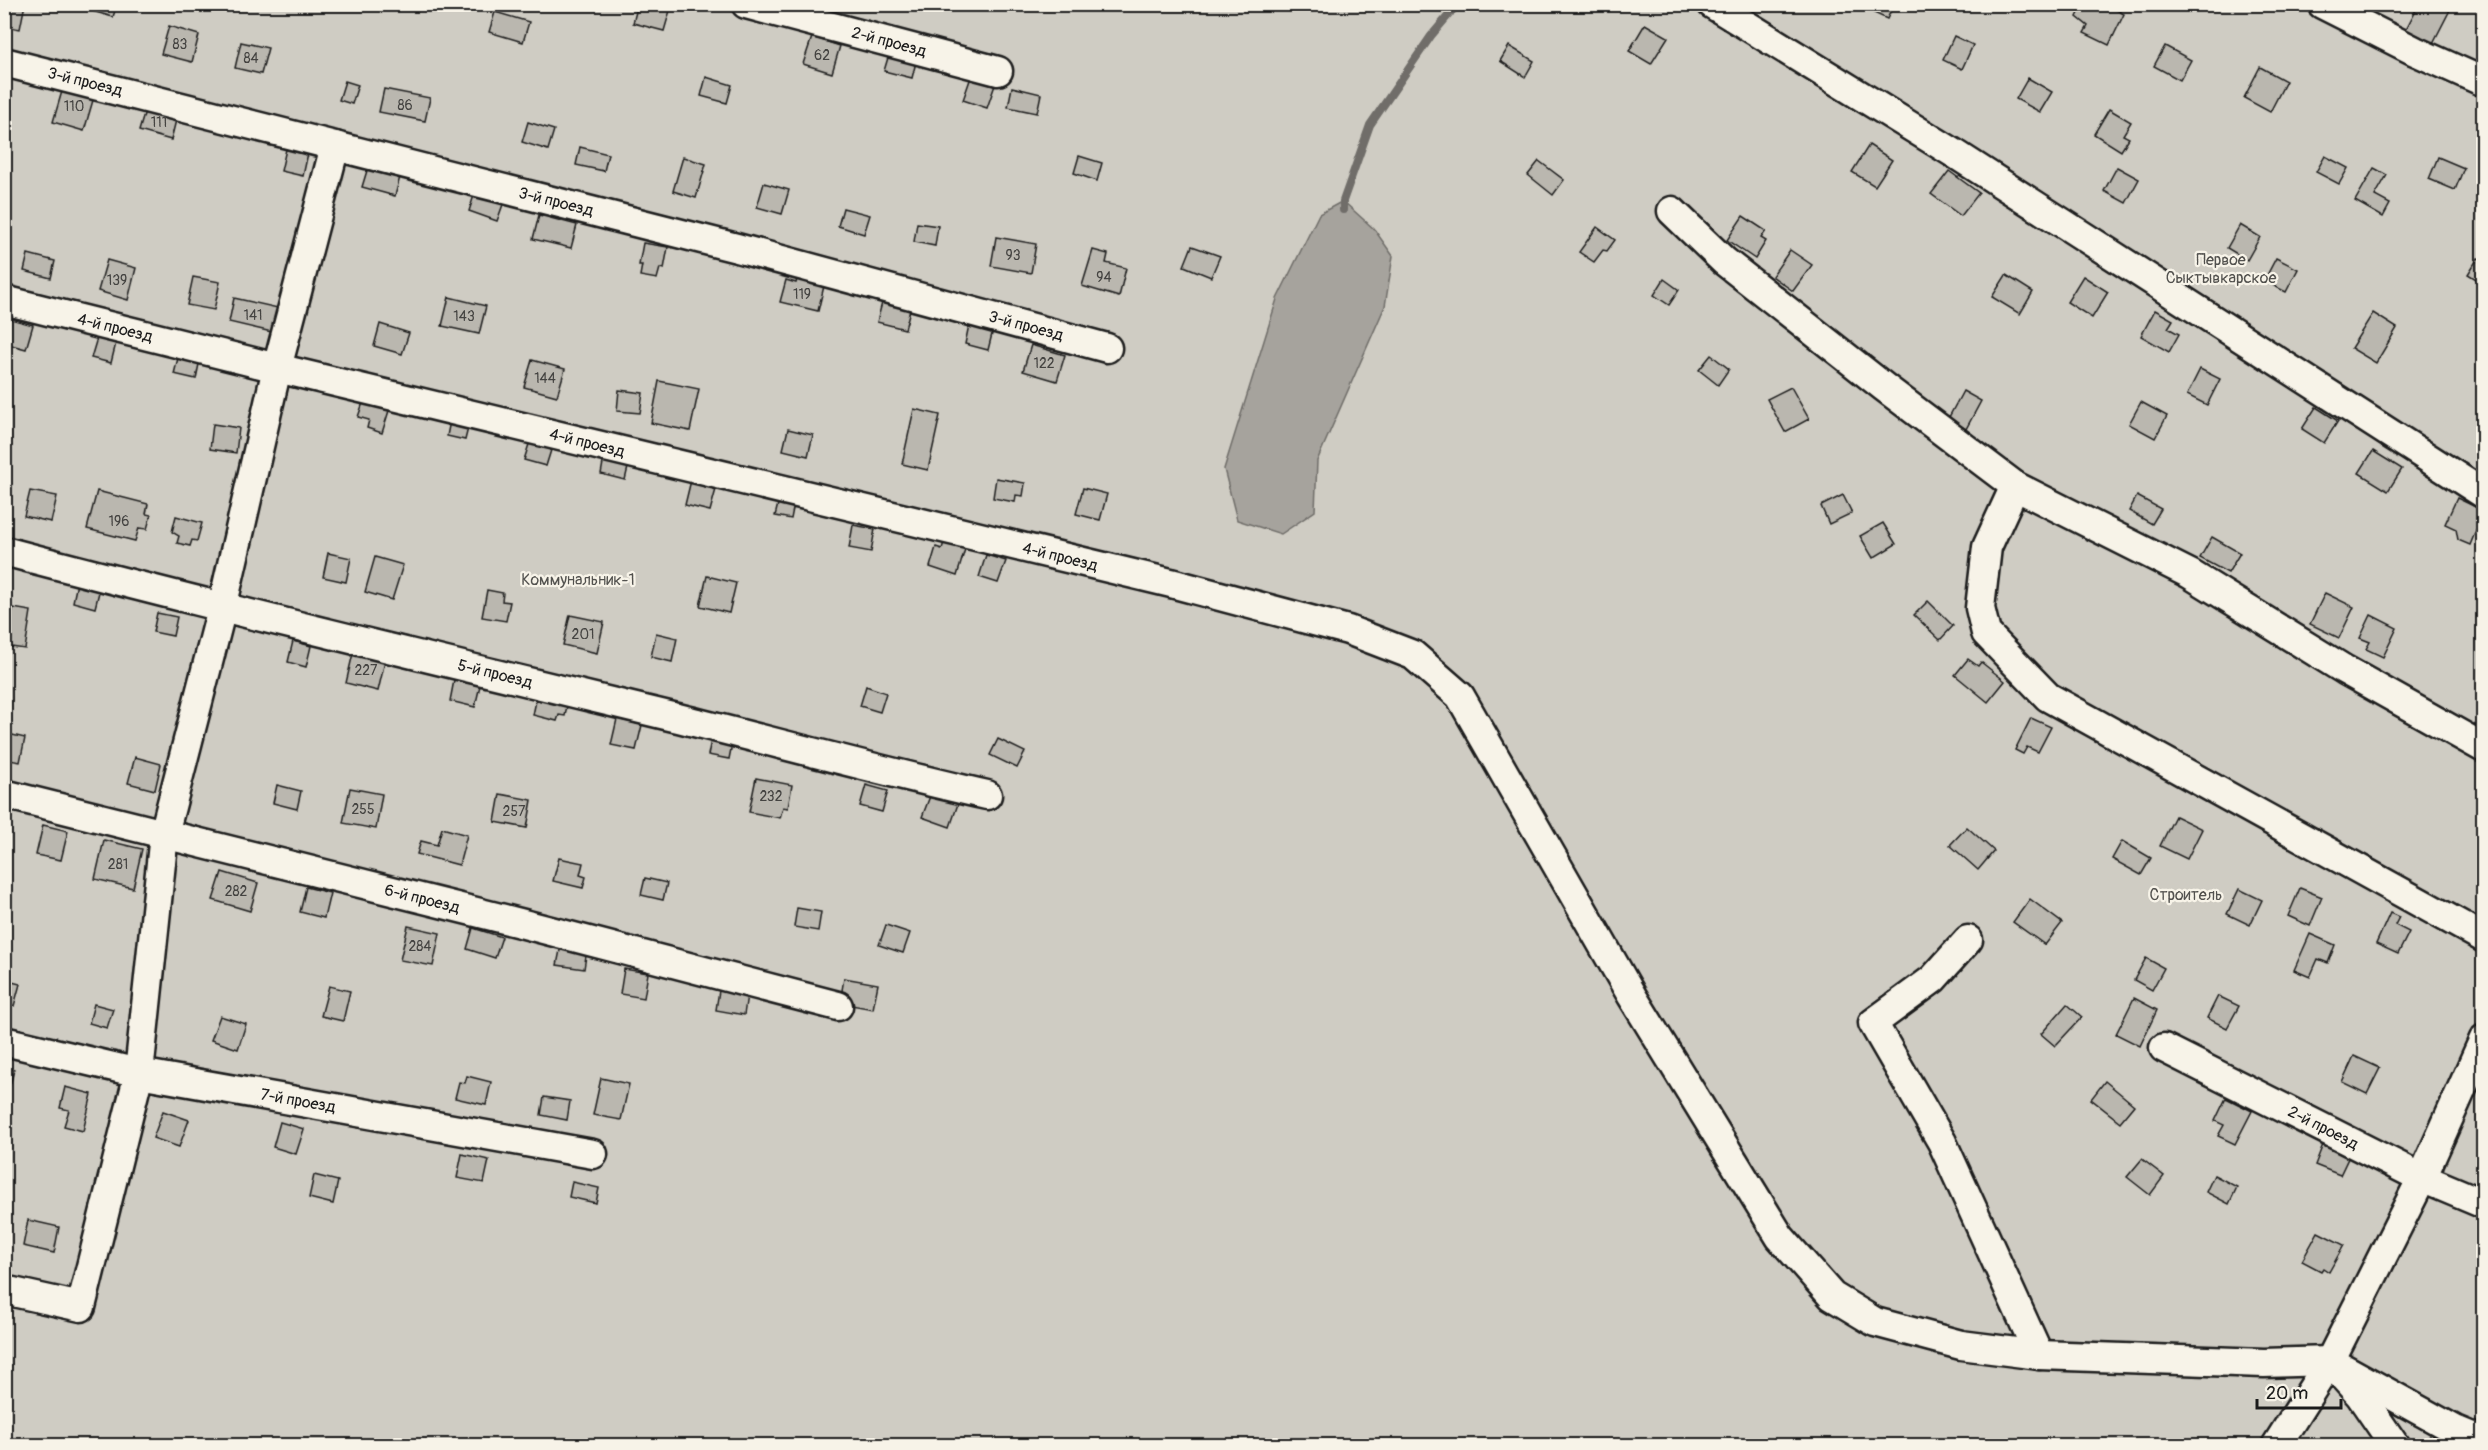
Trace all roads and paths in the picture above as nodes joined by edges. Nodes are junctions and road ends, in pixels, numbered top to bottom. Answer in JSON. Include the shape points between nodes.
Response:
{"nodes":[{"id":1,"x":746,"y":4,"type":"edge"},
{"id":2,"x":1712,"y":4,"type":"edge"},
{"id":3,"x":2322,"y":4,"type":"edge"},
{"id":4,"x":4,"y":62,"type":"edge"},
{"id":5,"x":998,"y":70,"type":"dead end"},
{"id":6,"x":2484,"y":82,"type":"edge"},
{"id":7,"x":335,"y":146,"type":"junction"},
{"id":8,"x":1672,"y":211,"type":"dead end"},
{"id":9,"x":4,"y":300,"type":"edge"},
{"id":10,"x":1107,"y":348,"type":"dead end"},
{"id":11,"x":277,"y":368,"type":"junction"},
{"id":12,"x":2015,"y":486,"type":"junction"},
{"id":13,"x":2484,"y":494,"type":"edge"},
{"id":14,"x":4,"y":551,"type":"edge"},
{"id":15,"x":222,"y":608,"type":"junction"},
{"id":16,"x":2484,"y":748,"type":"edge"},
{"id":17,"x":4,"y":794,"type":"edge"},
{"id":18,"x":987,"y":795,"type":"dead end"},
{"id":19,"x":164,"y":834,"type":"junction"},
{"id":20,"x":2484,"y":938,"type":"edge"},
{"id":21,"x":1968,"y":940,"type":"dead end"},
{"id":22,"x":838,"y":1006,"type":"dead end"},
{"id":23,"x":2484,"y":1040,"type":"edge"},
{"id":24,"x":4,"y":1041,"type":"edge"},
{"id":25,"x":2164,"y":1048,"type":"dead end"},
{"id":26,"x":139,"y":1073,"type":"junction"},
{"id":27,"x":593,"y":1154,"type":"dead end"},
{"id":28,"x":2422,"y":1178,"type":"junction"},
{"id":29,"x":2484,"y":1204,"type":"edge"},
{"id":30,"x":4,"y":1290,"type":"edge"},
{"id":31,"x":2039,"y":1356,"type":"junction"},
{"id":32,"x":2330,"y":1361,"type":"junction"},
{"id":33,"x":2484,"y":1442,"type":"edge"},
{"id":34,"x":2276,"y":1446,"type":"edge"},
{"id":35,"x":2395,"y":1446,"type":"edge"}],
"edges":[{"from":1,"to":5,"type":"street","name":"2-й проезд"},
{"from":2,"to":13,"type":"street","via":[[1957,155]]},
{"from":3,"to":6,"type":"street"},
{"from":4,"to":7,"type":"street","name":"3-й проезд"},
{"from":7,"to":10,"type":"street","name":"3-й проезд"},
{"from":7,"to":11,"type":"street"},
{"from":8,"to":12,"type":"street","via":[[1734,268]]},
{"from":9,"to":11,"type":"street","name":"4-й проезд"},
{"from":11,"to":15,"type":"street"},
{"from":11,"to":31,"type":"street","name":"4-й проезд","via":[[1171,583],[1348,630],[1413,655],[1460,696],[1632,996],[1779,1237],[1832,1296],[1875,1322],[1961,1345]]},
{"from":12,"to":16,"type":"street","via":[[2190,574],[2345,670]]},
{"from":12,"to":20,"type":"street","via":[[1987,547],[1980,608],[1986,633],[2048,697]]},
{"from":14,"to":15,"type":"street","name":"5-й проезд"},
{"from":15,"to":18,"type":"street","name":"5-й проезд"},
{"from":15,"to":19,"type":"street"},
{"from":17,"to":19,"type":"street","name":"6-й проезд"},
{"from":19,"to":22,"type":"street","name":"6-й проезд"},
{"from":19,"to":26,"type":"street"},
{"from":21,"to":31,"type":"street","via":[[1933,979],[1873,1023],[1942,1142]]},
{"from":23,"to":28,"type":"street"},
{"from":24,"to":26,"type":"street","name":"7-й проезд"},
{"from":25,"to":28,"type":"street","name":"2-й проезд"},
{"from":26,"to":27,"type":"street","name":"7-й проезд"},
{"from":26,"to":30,"type":"street","via":[[81,1307]]},
{"from":28,"to":29,"type":"street","name":"2-й проезд"},
{"from":28,"to":32,"type":"street"},
{"from":31,"to":32,"type":"street","name":"4-й проезд","via":[[2264,1363]]},
{"from":32,"to":33,"type":"street"},
{"from":32,"to":34,"type":"street"},
{"from":32,"to":35,"type":"street","via":[[2360,1395]]}]}
